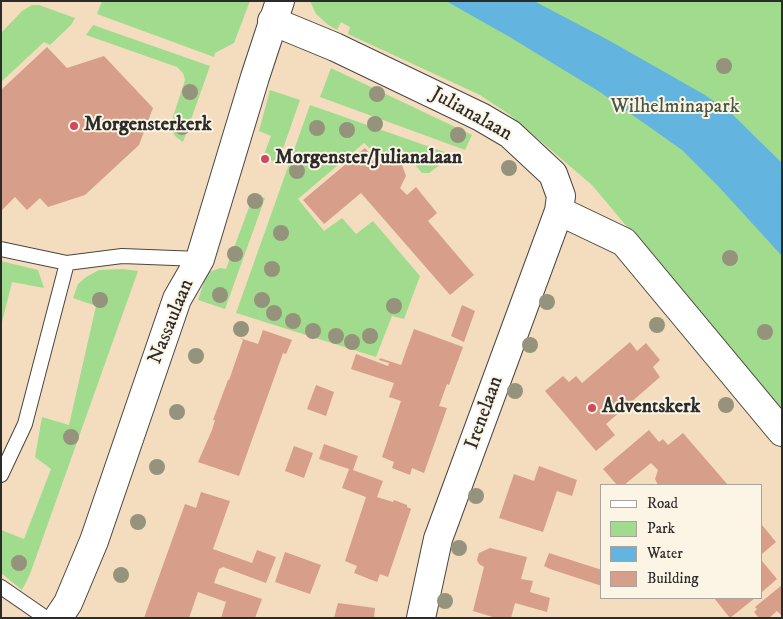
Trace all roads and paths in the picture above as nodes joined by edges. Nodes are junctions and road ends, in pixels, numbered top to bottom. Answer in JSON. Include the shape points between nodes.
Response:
{"nodes":[{"id":1,"x":276,"y":11,"type":"edge"},
{"id":2,"x":559,"y":211,"type":"junction"},
{"id":3,"x":1,"y":249,"type":"edge"},
{"id":4,"x":200,"y":259,"type":"junction"},
{"id":5,"x":67,"y":263,"type":"junction"},
{"id":6,"x":782,"y":432,"type":"edge"},
{"id":7,"x":1,"y":475,"type":"edge"},
{"id":8,"x":1,"y":587,"type":"edge"},
{"id":9,"x":46,"y":618,"type":"edge"},
{"id":10,"x":58,"y":618,"type":"edge"},
{"id":11,"x":421,"y":618,"type":"edge"}],
"edges":[{"from":1,"to":2,"type":"street","name":"Julianalaan","via":[[335,47],[510,134],[553,174],[561,196]]},
{"from":1,"to":4,"type":"street","name":"Nassaulaan"},
{"from":2,"to":6,"type":"street","via":[[624,242]]},
{"from":2,"to":11,"type":"street","name":"Irenelaan","via":[[438,539]]},
{"from":3,"to":5,"type":"lane"},
{"from":4,"to":5,"type":"lane","via":[[122,256]]},
{"from":4,"to":10,"type":"street","name":"Nassaulaan","via":[[177,299],[94,541],[68,603]]},
{"from":5,"to":7,"type":"lane","via":[[25,424]]},
{"from":8,"to":9,"type":"lane"}]}
